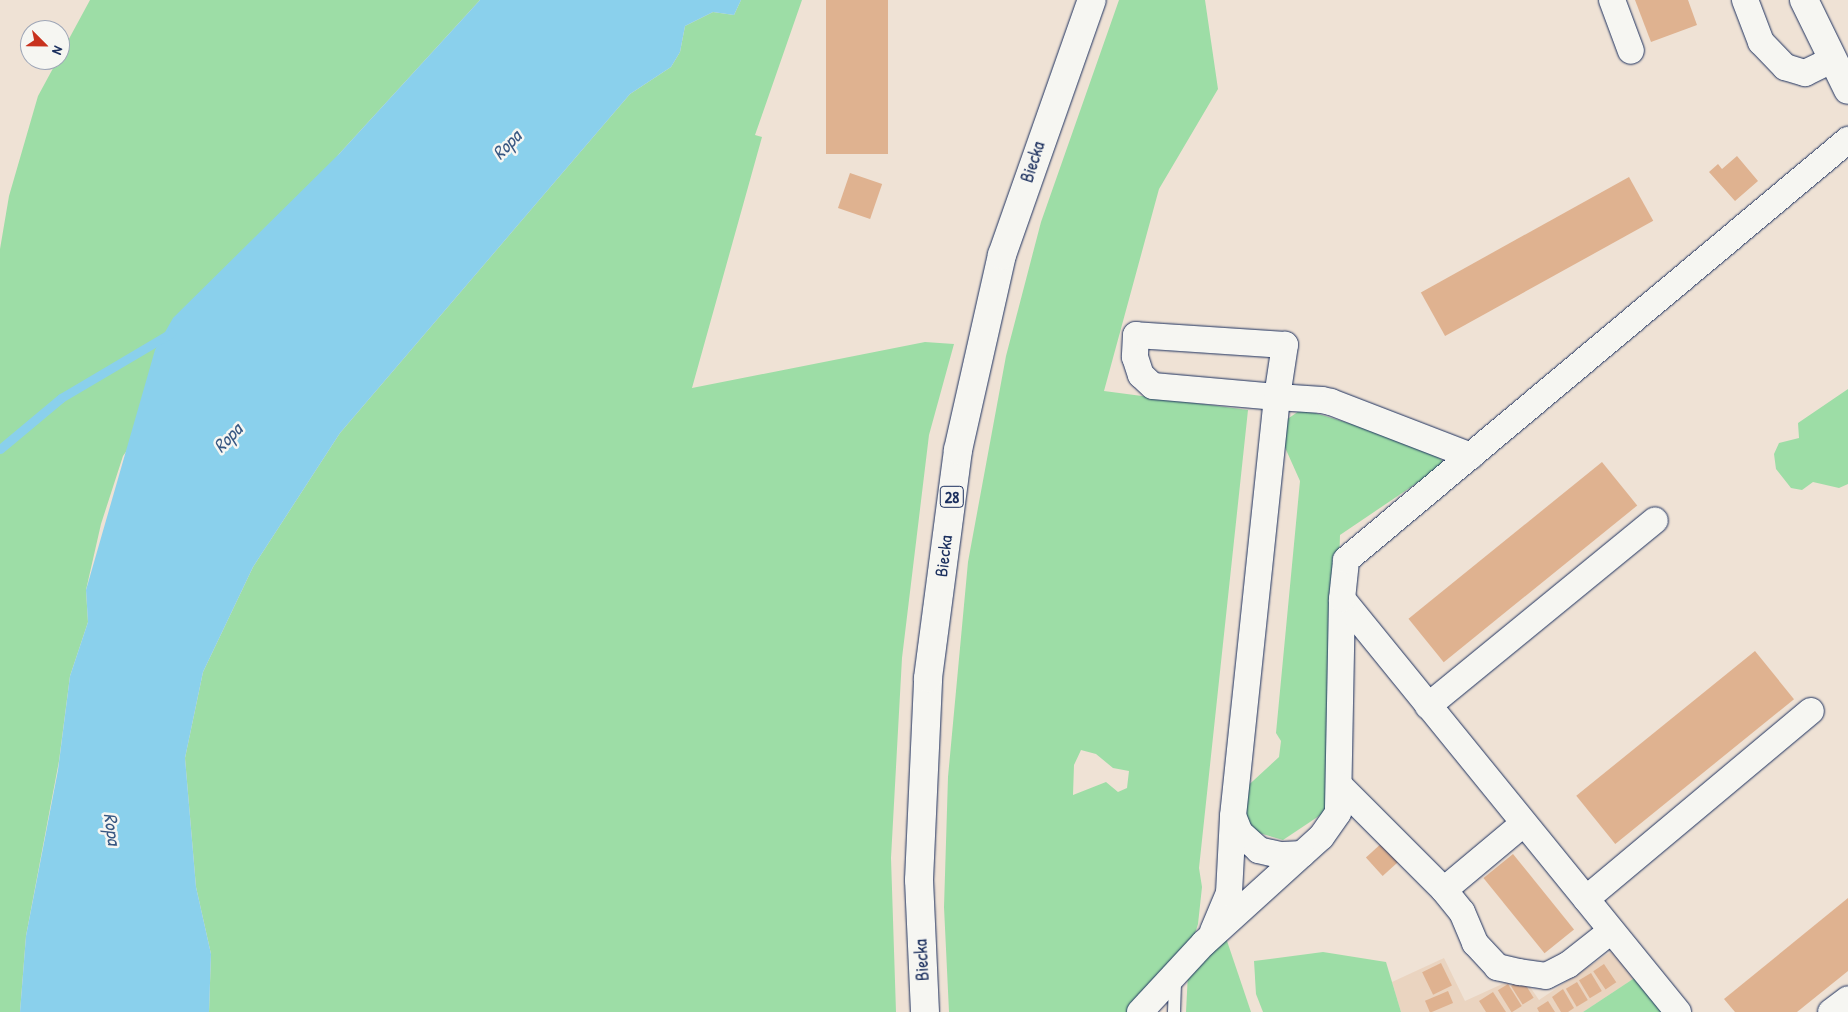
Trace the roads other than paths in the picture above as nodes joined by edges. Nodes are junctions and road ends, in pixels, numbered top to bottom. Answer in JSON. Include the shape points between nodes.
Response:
{"nodes":[{"id":1,"x":1092,"y":0,"type":"edge"},
{"id":2,"x":1612,"y":0,"type":"edge"},
{"id":3,"x":1745,"y":0,"type":"edge"},
{"id":4,"x":1804,"y":0,"type":"edge"},
{"id":5,"x":1631,"y":51,"type":"dead end"},
{"id":6,"x":1832,"y":60,"type":"junction"},
{"id":7,"x":1848,"y":90,"type":"edge"},
{"id":8,"x":1848,"y":140,"type":"edge"},
{"id":9,"x":1277,"y":397,"type":"junction"},
{"id":10,"x":1471,"y":456,"type":"junction"},
{"id":11,"x":1655,"y":520,"type":"dead end"},
{"id":12,"x":1342,"y":600,"type":"junction"},
{"id":13,"x":1428,"y":706,"type":"junction"},
{"id":14,"x":1811,"y":711,"type":"dead end"},
{"id":15,"x":1339,"y":785,"type":"junction"},
{"id":16,"x":1233,"y":816,"type":"junction"},
{"id":17,"x":1524,"y":823,"type":"junction"},
{"id":18,"x":1302,"y":854,"type":"junction"},
{"id":19,"x":1444,"y":890,"type":"junction"},
{"id":20,"x":1586,"y":899,"type":"junction"},
{"id":21,"x":1611,"y":931,"type":"junction"},
{"id":22,"x":1204,"y":944,"type":"junction"},
{"id":23,"x":1175,"y":974,"type":"junction"},
{"id":24,"x":1848,"y":998,"type":"edge"},
{"id":25,"x":924,"y":1012,"type":"edge"},
{"id":26,"x":1140,"y":1012,"type":"edge"},
{"id":27,"x":1174,"y":1012,"type":"edge"},
{"id":28,"x":1678,"y":1012,"type":"edge"},
{"id":29,"x":1831,"y":1012,"type":"edge"}],
"edges":[{"from":1,"to":25,"type":"main road","name":"Biecka","number":"28","via":[[1002,254],[958,450],[928,678],[919,880]]},
{"from":2,"to":5,"type":"street"},
{"from":3,"to":6,"type":"street","via":[[1761,42],[1786,67],[1805,73]]},
{"from":4,"to":6,"type":"main road"},
{"from":6,"to":7,"type":"main road"},
{"from":8,"to":10,"type":"street"},
{"from":9,"to":9,"type":"street","via":[[1153,386],[1141,375],[1135,357],[1136,335],[1285,345]]},
{"from":9,"to":10,"type":"street","via":[[1331,402]]},
{"from":9,"to":16,"type":"street"},
{"from":10,"to":12,"type":"street","via":[[1346,560]]},
{"from":11,"to":13,"type":"street"},
{"from":12,"to":13,"type":"street"},
{"from":12,"to":15,"type":"street"},
{"from":13,"to":17,"type":"street"},
{"from":14,"to":20,"type":"street"},
{"from":15,"to":18,"type":"street","via":[[1338,813],[1332,824]]},
{"from":15,"to":19,"type":"street"},
{"from":16,"to":18,"type":"street","via":[[1240,833],[1259,850],[1280,855]]},
{"from":16,"to":22,"type":"street","via":[[1228,894]]},
{"from":17,"to":19,"type":"street"},
{"from":17,"to":20,"type":"street"},
{"from":18,"to":22,"type":"street"},
{"from":19,"to":21,"type":"street","via":[[1462,912],[1476,943],[1496,967],[1546,976],[1568,965]]},
{"from":20,"to":21,"type":"street"},
{"from":21,"to":28,"type":"street"},
{"from":22,"to":23,"type":"street"},
{"from":23,"to":26,"type":"street"},
{"from":23,"to":27,"type":"lane"},
{"from":24,"to":29,"type":"street"}]}
